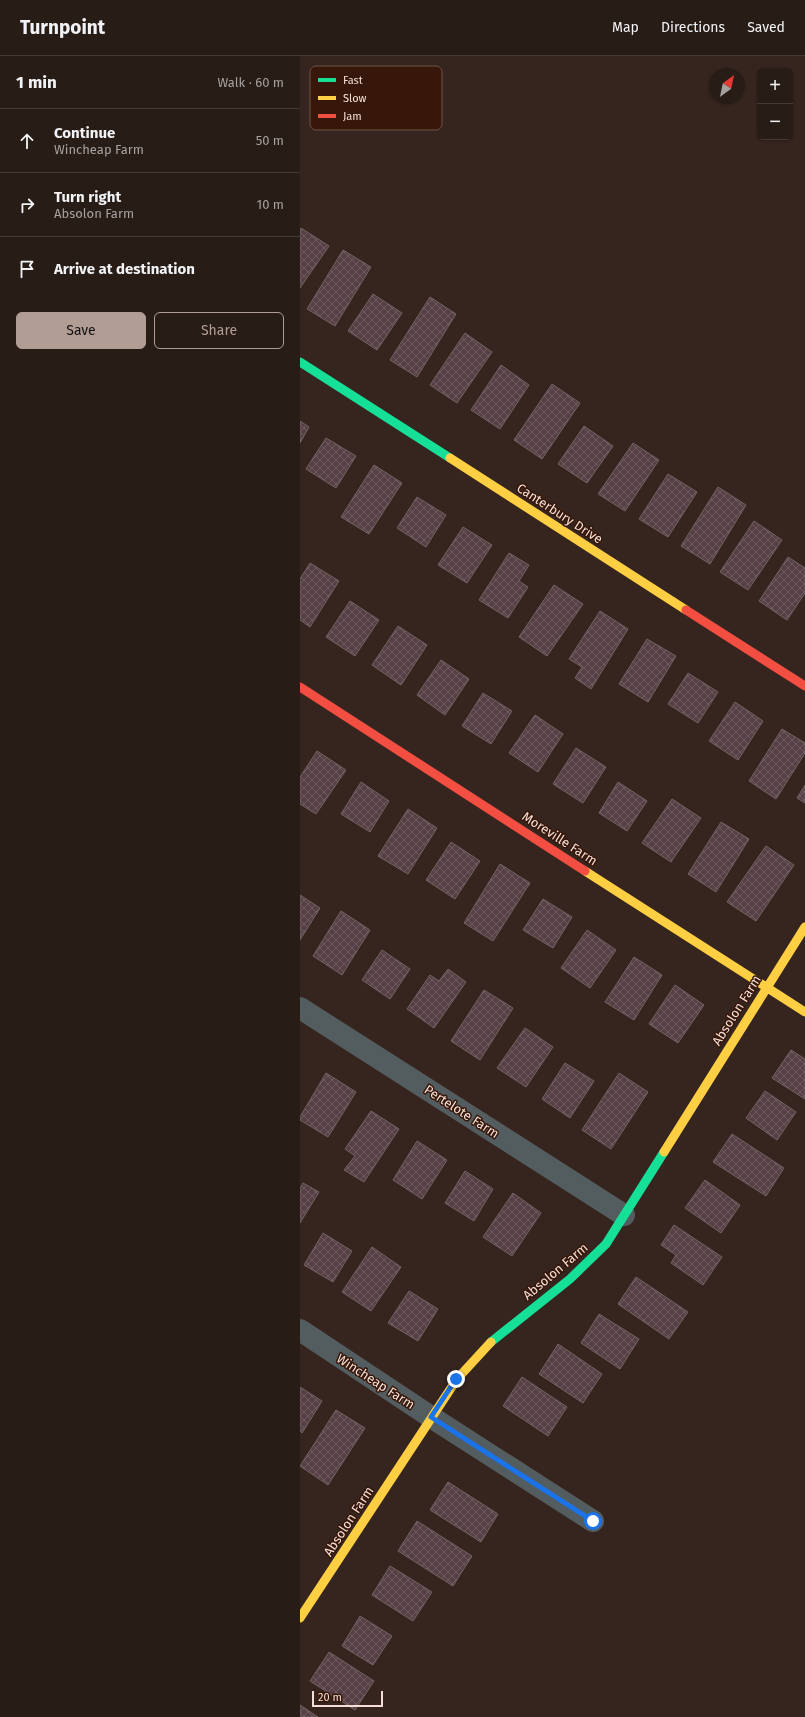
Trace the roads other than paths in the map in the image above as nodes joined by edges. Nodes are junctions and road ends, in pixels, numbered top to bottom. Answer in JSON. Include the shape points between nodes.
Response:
{"nodes":[{"id":1,"x":300,"y":362,"type":"edge"},
{"id":2,"x":805,"y":686,"type":"edge"},
{"id":3,"x":300,"y":687,"type":"edge"},
{"id":4,"x":805,"y":927,"type":"edge"},
{"id":5,"x":766,"y":987,"type":"junction"},
{"id":6,"x":300,"y":1008,"type":"edge"},
{"id":7,"x":805,"y":1012,"type":"edge"},
{"id":8,"x":624,"y":1215,"type":"junction"},
{"id":9,"x":300,"y":1330,"type":"edge"},
{"id":10,"x":431,"y":1417,"type":"junction"},
{"id":11,"x":593,"y":1521,"type":"dead end"},
{"id":12,"x":300,"y":1618,"type":"edge"}],
"edges":[{"from":1,"to":2,"type":"street","name":"Canterbury Drive"},
{"from":3,"to":5,"type":"street","name":"Moreville Farm"},
{"from":4,"to":5,"type":"street","name":"Absolon Farm"},
{"from":5,"to":7,"type":"street","name":"Moreville Farm"},
{"from":5,"to":8,"type":"street","name":"Absolon Farm"},
{"from":6,"to":8,"type":"street","name":"Pertelote Farm"},
{"from":8,"to":10,"type":"street","name":"Absolon Farm","via":[[606,1244],[570,1279],[495,1337],[456,1379]]},
{"from":9,"to":10,"type":"street","name":"Wincheap Farm"},
{"from":10,"to":11,"type":"street","name":"Wincheap Farm"},
{"from":10,"to":12,"type":"street","name":"Absolon Farm"}]}
